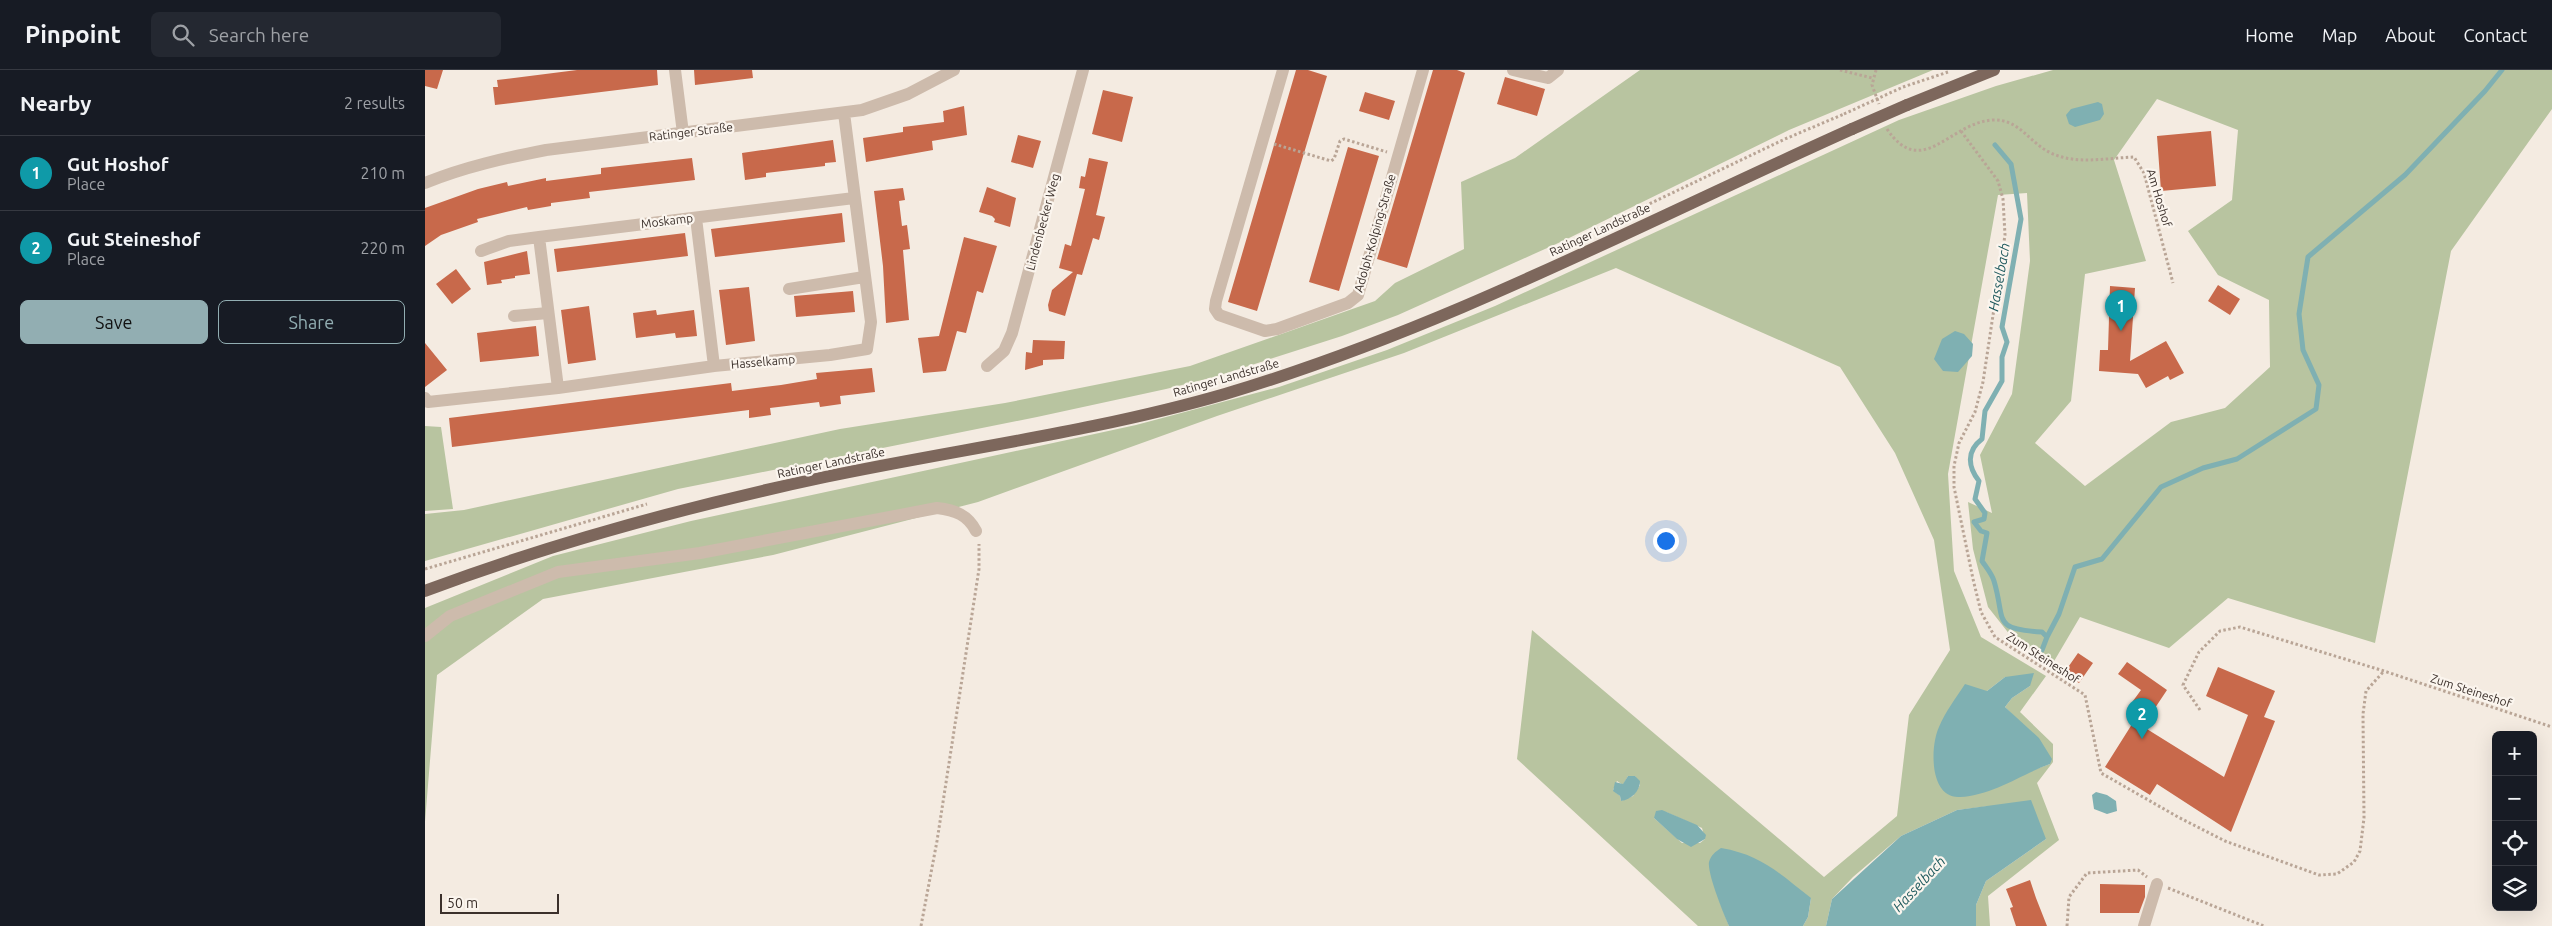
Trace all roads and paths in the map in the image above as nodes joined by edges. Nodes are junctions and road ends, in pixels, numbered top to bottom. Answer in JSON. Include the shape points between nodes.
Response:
{"nodes":[{"id":1,"x":675,"y":70,"type":"edge"},
{"id":2,"x":954,"y":70,"type":"edge"},
{"id":3,"x":1083,"y":70,"type":"edge"},
{"id":4,"x":1283,"y":70,"type":"edge"},
{"id":5,"x":1423,"y":70,"type":"edge"},
{"id":6,"x":1513,"y":70,"type":"edge"},
{"id":7,"x":1558,"y":70,"type":"edge"},
{"id":8,"x":1840,"y":70,"type":"edge"},
{"id":9,"x":1876,"y":70,"type":"edge"},
{"id":10,"x":1953,"y":70,"type":"edge"},
{"id":11,"x":1994,"y":70,"type":"edge"},
{"id":12,"x":1872,"y":78,"type":"junction"},
{"id":13,"x":1875,"y":94,"type":"dead end"},
{"id":14,"x":844,"y":113,"type":"junction"},
{"id":15,"x":1888,"y":130,"type":"dead end"},
{"id":16,"x":1961,"y":131,"type":"junction"},
{"id":17,"x":683,"y":133,"type":"junction"},
{"id":18,"x":1262,"y":140,"type":"junction"},
{"id":19,"x":1398,"y":155,"type":"junction"},
{"id":20,"x":425,"y":183,"type":"edge"},
{"id":21,"x":854,"y":198,"type":"junction"},
{"id":22,"x":696,"y":218,"type":"junction"},
{"id":23,"x":539,"y":237,"type":"junction"},
{"id":24,"x":481,"y":250,"type":"dead end"},
{"id":25,"x":1551,"y":251,"type":"dead end"},
{"id":26,"x":864,"y":277,"type":"junction"},
{"id":27,"x":2173,"y":283,"type":"dead end"},
{"id":28,"x":789,"y":289,"type":"dead end"},
{"id":29,"x":548,"y":313,"type":"junction"},
{"id":30,"x":514,"y":316,"type":"dead end"},
{"id":31,"x":714,"y":366,"type":"junction"},
{"id":32,"x":987,"y":366,"type":"dead end"},
{"id":33,"x":558,"y":388,"type":"junction"},
{"id":34,"x":425,"y":398,"type":"edge"},
{"id":35,"x":652,"y":502,"type":"dead end"},
{"id":36,"x":976,"y":531,"type":"joint"},
{"id":37,"x":425,"y":569,"type":"edge"},
{"id":38,"x":425,"y":591,"type":"edge"},
{"id":39,"x":425,"y":636,"type":"edge"},
{"id":40,"x":2384,"y":671,"type":"junction"},
{"id":41,"x":2200,"y":710,"type":"dead end"},
{"id":42,"x":2552,"y":727,"type":"edge"},
{"id":43,"x":2157,"y":884,"type":"dead end"},
{"id":44,"x":921,"y":926,"type":"edge"},
{"id":45,"x":2144,"y":926,"type":"edge"}],
"edges":[{"from":1,"to":17,"type":"street"},
{"from":2,"to":14,"type":"street","name":"Ratinger Straße","via":[[908,94]]},
{"from":3,"to":32,"type":"street","name":"Lindenbecker Weg","via":[[1012,333],[1004,351]]},
{"from":4,"to":18,"type":"street","name":"Adolph-Kolping-Straße"},
{"from":5,"to":19,"type":"street","name":"Adolph-Kolping-Straße"},
{"from":6,"to":7,"type":"street","via":[[1548,78]]},
{"from":8,"to":12,"type":"path"},
{"from":9,"to":12,"type":"path"},
{"from":10,"to":25,"type":"path","bridge":true,"via":[[1903,87],[1785,139]]},
{"from":11,"to":38,"type":"main road","name":"Ratinger Landstraße","bridge":true,"via":[[1852,128],[1510,288],[1367,346],[1290,373],[1149,413],[827,476],[697,506],[503,562]]},
{"from":12,"to":13,"type":"path"},
{"from":14,"to":17,"type":"street","name":"Ratinger Straße"},
{"from":14,"to":21,"type":"street","name":"Hasselkamp"},
{"from":15,"to":16,"type":"path","via":[[1900,145],[1914,152],[1925,151]]},
{"from":16,"to":27,"type":"path","name":"Am Hoshof","via":[[1980,121],[2003,120],[2020,128],[2049,153],[2071,160],[2134,157],[2144,173]]},
{"from":16,"to":40,"type":"path","name":"Zum Steineshof","via":[[1998,181],[2004,208],[2005,235],[1983,382],[1975,412],[1959,443],[1954,466],[1954,487],[1979,604],[1995,637],[2085,695],[2101,773],[2225,841],[2319,875],[2337,874],[2354,862],[2360,851],[2364,818],[2363,714],[2367,691]]},
{"from":17,"to":20,"type":"street","name":"Ratinger Straße","via":[[499,159]]},
{"from":18,"to":19,"type":"path","via":[[1331,161],[1344,139]]},
{"from":18,"to":19,"type":"street","name":"Adolph-Kolping-Straße","via":[[1215,309],[1225,319],[1265,331],[1354,300],[1358,295]]},
{"from":21,"to":22,"type":"street","name":"Moskamp"},
{"from":21,"to":26,"type":"street","name":"Hasselkamp"},
{"from":22,"to":23,"type":"street","name":"Moskamp"},
{"from":22,"to":31,"type":"street"},
{"from":23,"to":24,"type":"street","name":"Moskamp","via":[[509,241]]},
{"from":23,"to":29,"type":"street"},
{"from":26,"to":28,"type":"street"},
{"from":26,"to":31,"type":"street","name":"Hasselkamp","via":[[871,322],[867,349]]},
{"from":29,"to":30,"type":"street"},
{"from":29,"to":33,"type":"street"},
{"from":31,"to":33,"type":"street","name":"Hasselkamp"},
{"from":33,"to":34,"type":"street","name":"Hasselkamp","via":[[428,402]]},
{"from":35,"to":37,"type":"path"},
{"from":36,"to":39,"type":"street","via":[[967,518],[950,509],[937,508],[700,553],[558,572],[450,616]]},
{"from":36,"to":44,"type":"path","via":[[979,569]]},
{"from":40,"to":41,"type":"path","name":"Zum Steineshof","via":[[2240,627],[2219,631],[2199,652],[2183,685]]},
{"from":40,"to":42,"type":"path","name":"Zum Steineshof"},
{"from":43,"to":45,"type":"street"}]}
